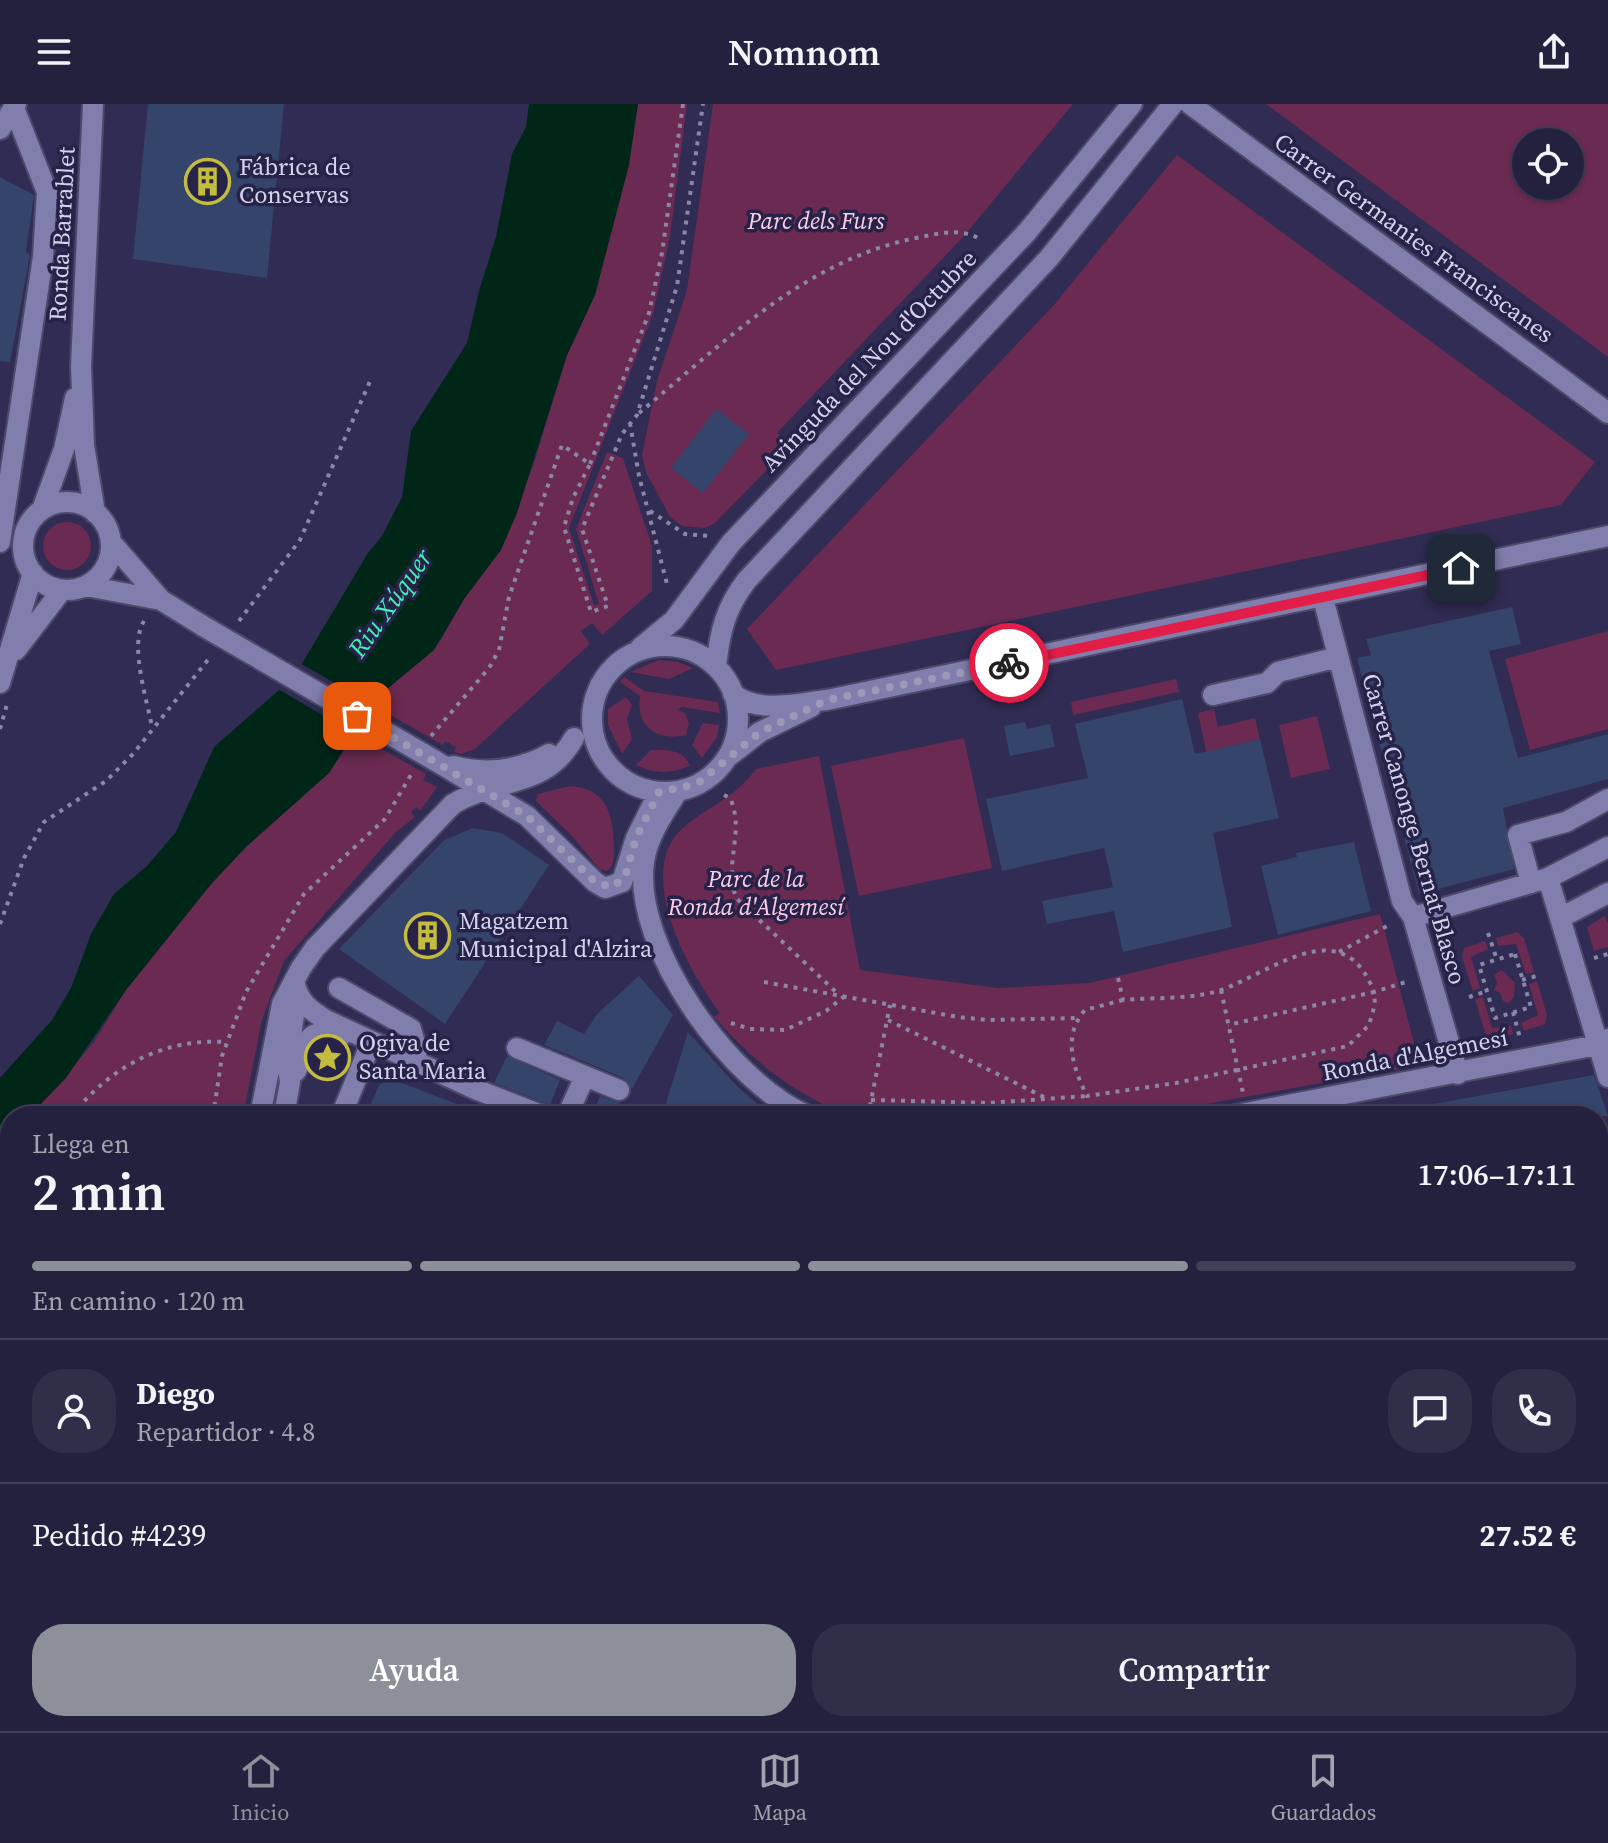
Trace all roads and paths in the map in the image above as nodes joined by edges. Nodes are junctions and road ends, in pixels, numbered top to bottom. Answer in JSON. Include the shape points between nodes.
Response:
{"nodes":[{"id":1,"x":93,"y":104,"type":"edge"},
{"id":2,"x":683,"y":104,"type":"edge"},
{"id":3,"x":703,"y":104,"type":"edge"},
{"id":4,"x":1132,"y":104,"type":"edge"},
{"id":5,"x":1173,"y":104,"type":"edge"},
{"id":6,"x":1190,"y":104,"type":"edge"},
{"id":7,"x":15,"y":106,"type":"edge"},
{"id":8,"x":0,"y":129,"type":"edge"},
{"id":9,"x":980,"y":239,"type":"dead end"},
{"id":10,"x":81,"y":366,"type":"junction"},
{"id":11,"x":371,"y":379,"type":"dead end"},
{"id":12,"x":1608,"y":413,"type":"edge"},
{"id":13,"x":637,"y":415,"type":"junction"},
{"id":14,"x":630,"y":423,"type":"junction"},
{"id":15,"x":8,"y":435,"type":"edge"},
{"id":16,"x":590,"y":464,"type":"junction"},
{"id":17,"x":42,"y":510,"type":"junction"},
{"id":18,"x":650,"y":511,"type":"junction"},
{"id":19,"x":95,"y":513,"type":"junction"},
{"id":20,"x":713,"y":536,"type":"dead end"},
{"id":21,"x":1608,"y":536,"type":"edge"},
{"id":22,"x":0,"y":542,"type":"edge"},
{"id":23,"x":111,"y":542,"type":"junction"},
{"id":24,"x":33,"y":573,"type":"junction"},
{"id":25,"x":667,"y":584,"type":"dead end"},
{"id":26,"x":86,"y":586,"type":"junction"},
{"id":27,"x":62,"y":590,"type":"junction"},
{"id":28,"x":1323,"y":598,"type":"junction"},
{"id":29,"x":161,"y":600,"type":"junction"},
{"id":30,"x":152,"y":619,"type":"dead end"},
{"id":31,"x":235,"y":626,"type":"dead end"},
{"id":32,"x":640,"y":648,"type":"junction"},
{"id":33,"x":214,"y":652,"type":"dead end"},
{"id":34,"x":1338,"y":657,"type":"junction"},
{"id":35,"x":9,"y":660,"type":"junction"},
{"id":36,"x":716,"y":666,"type":"junction"},
{"id":37,"x":0,"y":683,"type":"edge"},
{"id":38,"x":733,"y":694,"type":"junction"},
{"id":39,"x":1213,"y":695,"type":"dead end"},
{"id":40,"x":827,"y":700,"type":"junction"},
{"id":41,"x":594,"y":701,"type":"junction"},
{"id":42,"x":152,"y":727,"type":"junction"},
{"id":43,"x":430,"y":738,"type":"dead end"},
{"id":44,"x":574,"y":738,"type":"junction"},
{"id":45,"x":726,"y":759,"type":"junction"},
{"id":46,"x":434,"y":760,"type":"junction"},
{"id":47,"x":481,"y":790,"type":"junction"},
{"id":48,"x":669,"y":791,"type":"junction"},
{"id":49,"x":724,"y":795,"type":"dead end"},
{"id":50,"x":1608,"y":799,"type":"edge"},
{"id":51,"x":1608,"y":847,"type":"edge"},
{"id":52,"x":1540,"y":881,"type":"junction"},
{"id":53,"x":1608,"y":893,"type":"edge"},
{"id":54,"x":1413,"y":917,"type":"junction"},
{"id":55,"x":1560,"y":918,"type":"junction"},
{"id":56,"x":0,"y":924,"type":"edge"},
{"id":57,"x":1389,"y":925,"type":"dead end"},
{"id":58,"x":1488,"y":933,"type":"dead end"},
{"id":59,"x":1339,"y":952,"type":"junction"},
{"id":60,"x":1608,"y":954,"type":"edge"},
{"id":61,"x":1592,"y":959,"type":"dead end"},
{"id":62,"x":1497,"y":960,"type":"junction"},
{"id":63,"x":1540,"y":975,"type":"dead end"},
{"id":64,"x":1118,"y":978,"type":"dead end"},
{"id":65,"x":1522,"y":980,"type":"junction"},
{"id":66,"x":764,"y":982,"type":"dead end"},
{"id":67,"x":1406,"y":982,"type":"dead end"},
{"id":68,"x":296,"y":988,"type":"junction"},
{"id":69,"x":339,"y":988,"type":"dead end"},
{"id":70,"x":1221,"y":990,"type":"junction"},
{"id":71,"x":1487,"y":991,"type":"junction"},
{"id":72,"x":836,"y":992,"type":"junction"},
{"id":73,"x":1374,"y":992,"type":"junction"},
{"id":74,"x":846,"y":995,"type":"junction"},
{"id":75,"x":1469,"y":997,"type":"dead end"},
{"id":76,"x":1123,"y":1000,"type":"junction"},
{"id":77,"x":890,"y":1005,"type":"junction"},
{"id":78,"x":1513,"y":1012,"type":"junction"},
{"id":79,"x":1078,"y":1018,"type":"junction"},
{"id":80,"x":724,"y":1019,"type":"dead end"},
{"id":81,"x":888,"y":1020,"type":"junction"},
{"id":82,"x":1228,"y":1025,"type":"junction"},
{"id":83,"x":1520,"y":1038,"type":"dead end"},
{"id":84,"x":226,"y":1042,"type":"dead end"},
{"id":85,"x":368,"y":1042,"type":"junction"},
{"id":86,"x":1603,"y":1042,"type":"edge"},
{"id":87,"x":517,"y":1048,"type":"dead end"},
{"id":88,"x":415,"y":1061,"type":"junction"},
{"id":89,"x":1238,"y":1069,"type":"junction"},
{"id":90,"x":1458,"y":1074,"type":"junction"},
{"id":91,"x":585,"y":1076,"type":"junction"},
{"id":92,"x":1608,"y":1077,"type":"edge"},
{"id":93,"x":290,"y":1082,"type":"junction"},
{"id":94,"x":619,"y":1090,"type":"dead end"},
{"id":95,"x":1087,"y":1096,"type":"junction"},
{"id":96,"x":871,"y":1100,"type":"junction"},
{"id":97,"x":1051,"y":1100,"type":"junction"},
{"id":98,"x":82,"y":1106,"type":"edge"},
{"id":99,"x":262,"y":1106,"type":"edge"},
{"id":100,"x":286,"y":1106,"type":"edge"},
{"id":101,"x":345,"y":1106,"type":"edge"},
{"id":102,"x":521,"y":1106,"type":"edge"},
{"id":103,"x":572,"y":1106,"type":"edge"},
{"id":104,"x":789,"y":1106,"type":"edge"},
{"id":105,"x":870,"y":1106,"type":"edge"},
{"id":106,"x":1238,"y":1106,"type":"edge"},
{"id":107,"x":1257,"y":1106,"type":"edge"}],
"edges":[{"from":1,"to":10,"type":"street","name":"Ronda Barrablet"},
{"from":2,"to":16,"type":"path","via":[[649,313]]},
{"from":3,"to":13,"type":"path","via":[[677,286]]},
{"from":4,"to":32,"type":"street","name":"Avinguda del Nou d'Octubre","via":[[1027,232],[731,543],[674,620]]},
{"from":5,"to":36,"type":"street","via":[[1049,258],[747,580],[721,626]]},
{"from":6,"to":12,"type":"street","name":"Carrer Germanies Franciscanes"},
{"from":7,"to":8,"type":"street"},
{"from":7,"to":15,"type":"street","via":[[47,192],[43,257]]},
{"from":9,"to":13,"type":"path","via":[[968,232],[904,240],[810,277]]},
{"from":10,"to":17,"type":"street","via":[[64,449]]},
{"from":10,"to":19,"type":"street","via":[[84,445]]},
{"from":11,"to":31,"type":"path","via":[[300,540]]},
{"from":13,"to":14,"type":"path"},
{"from":14,"to":16,"type":"path","via":[[582,529],[608,606],[591,612],[564,527]]},
{"from":14,"to":18,"type":"path"},
{"from":15,"to":22,"type":"street"},
{"from":16,"to":43,"type":"path","via":[[562,445],[509,597],[499,650]]},
{"from":17,"to":19,"type":"street","via":[[70,502]]},
{"from":17,"to":24,"type":"street","via":[[25,534],[25,559]]},
{"from":18,"to":20,"type":"path","via":[[685,534]]},
{"from":18,"to":25,"type":"path"},
{"from":19,"to":23,"type":"street"},
{"from":21,"to":28,"type":"street"},
{"from":23,"to":26,"type":"street","via":[[107,565]]},
{"from":23,"to":29,"type":"street"},
{"from":24,"to":27,"type":"street"},
{"from":24,"to":35,"type":"street"},
{"from":26,"to":27,"type":"street"},
{"from":26,"to":29,"type":"street"},
{"from":27,"to":35,"type":"street"},
{"from":28,"to":34,"type":"street","name":"Carrer Canonge Bernat Blasco"},
{"from":28,"to":40,"type":"street"},
{"from":29,"to":46,"type":"street","bridge":true},
{"from":30,"to":42,"type":"path","via":[[143,621],[137,646]]},
{"from":32,"to":36,"type":"street","via":[[676,647]]},
{"from":32,"to":41,"type":"street","via":[[613,665]]},
{"from":33,"to":42,"type":"path"},
{"from":34,"to":39,"type":"street","via":[[1278,672],[1267,683]]},
{"from":34,"to":54,"type":"street","name":"Carrer Canonge Bernat Blasco","via":[[1402,901]]},
{"from":35,"to":37,"type":"street"},
{"from":36,"to":38,"type":"street"},
{"from":38,"to":40,"type":"street","via":[[763,706]]},
{"from":38,"to":45,"type":"street","via":[[737,727]]},
{"from":40,"to":45,"type":"street","via":[[760,732]]},
{"from":41,"to":44,"type":"street"},
{"from":41,"to":48,"type":"street","via":[[594,736],[611,768],[641,788]]},
{"from":42,"to":56,"type":"path","via":[[106,781],[44,822],[24,858]]},
{"from":44,"to":46,"type":"street","via":[[537,761],[496,771],[471,771]]},
{"from":44,"to":47,"type":"street","via":[[564,757],[547,770]]},
{"from":45,"to":48,"type":"street","via":[[697,784]]},
{"from":46,"to":47,"type":"street"},
{"from":47,"to":48,"type":"street","via":[[527,816],[605,888],[625,877],[636,838]]},
{"from":47,"to":68,"type":"street","via":[[453,804],[315,948]]},
{"from":48,"to":104,"type":"street","via":[[644,859],[646,908],[657,949],[691,1005],[743,1066]]},
{"from":49,"to":72,"type":"path","via":[[737,819],[731,868],[737,899]]},
{"from":50,"to":52,"type":"street","via":[[1566,822],[1518,835]]},
{"from":51,"to":52,"type":"street"},
{"from":52,"to":54,"type":"street"},
{"from":52,"to":55,"type":"street"},
{"from":53,"to":55,"type":"street"},
{"from":54,"to":90,"type":"street","name":"Carrer Canonge Bernat Blasco"},
{"from":55,"to":86,"type":"street"},
{"from":57,"to":59,"type":"path"},
{"from":58,"to":62,"type":"path"},
{"from":59,"to":70,"type":"path","via":[[1315,950],[1293,956]]},
{"from":59,"to":73,"type":"path","via":[[1360,967]]},
{"from":60,"to":61,"type":"path"},
{"from":62,"to":65,"type":"path","via":[[1515,954]]},
{"from":62,"to":71,"type":"path","via":[[1479,965]]},
{"from":63,"to":65,"type":"path"},
{"from":64,"to":76,"type":"path"},
{"from":65,"to":78,"type":"path","via":[[1531,1007]]},
{"from":66,"to":72,"type":"path","via":[[802,992]]},
{"from":67,"to":73,"type":"path"},
{"from":68,"to":85,"type":"street","via":[[307,1008]]},
{"from":68,"to":93,"type":"street","via":[[287,1061]]},
{"from":68,"to":99,"type":"street","via":[[282,1004]]},
{"from":69,"to":88,"type":"street","via":[[411,1029]]},
{"from":70,"to":76,"type":"path"},
{"from":70,"to":82,"type":"path"},
{"from":71,"to":75,"type":"path"},
{"from":71,"to":78,"type":"path","via":[[1495,1018]]},
{"from":72,"to":74,"type":"path"},
{"from":73,"to":82,"type":"path"},
{"from":73,"to":89,"type":"path","via":[[1369,1025],[1348,1046]]},
{"from":74,"to":77,"type":"path"},
{"from":74,"to":80,"type":"path","via":[[785,1030],[750,1029]]},
{"from":76,"to":79,"type":"path","via":[[1085,1010]]},
{"from":77,"to":79,"type":"path","via":[[988,1020]]},
{"from":77,"to":81,"type":"path"},
{"from":78,"to":83,"type":"path"},
{"from":79,"to":95,"type":"path","via":[[1071,1046]]},
{"from":81,"to":96,"type":"path"},
{"from":81,"to":97,"type":"path"},
{"from":82,"to":89,"type":"path"},
{"from":84,"to":98,"type":"path","via":[[188,1042],[149,1053],[125,1066]]},
{"from":85,"to":88,"type":"street"},
{"from":85,"to":93,"type":"street","via":[[321,1031],[311,1036]]},
{"from":85,"to":101,"type":"street"},
{"from":86,"to":90,"type":"street","name":"Ronda d'Algemesí"},
{"from":86,"to":92,"type":"street"},
{"from":87,"to":91,"type":"street"},
{"from":88,"to":102,"type":"street"},
{"from":89,"to":95,"type":"path"},
{"from":89,"to":106,"type":"path"},
{"from":90,"to":107,"type":"street","name":"Ronda d'Algemesí"},
{"from":91,"to":94,"type":"street"},
{"from":91,"to":103,"type":"street"},
{"from":93,"to":100,"type":"street"},
{"from":95,"to":97,"type":"path"},
{"from":96,"to":97,"type":"path"},
{"from":96,"to":105,"type":"path"}]}
